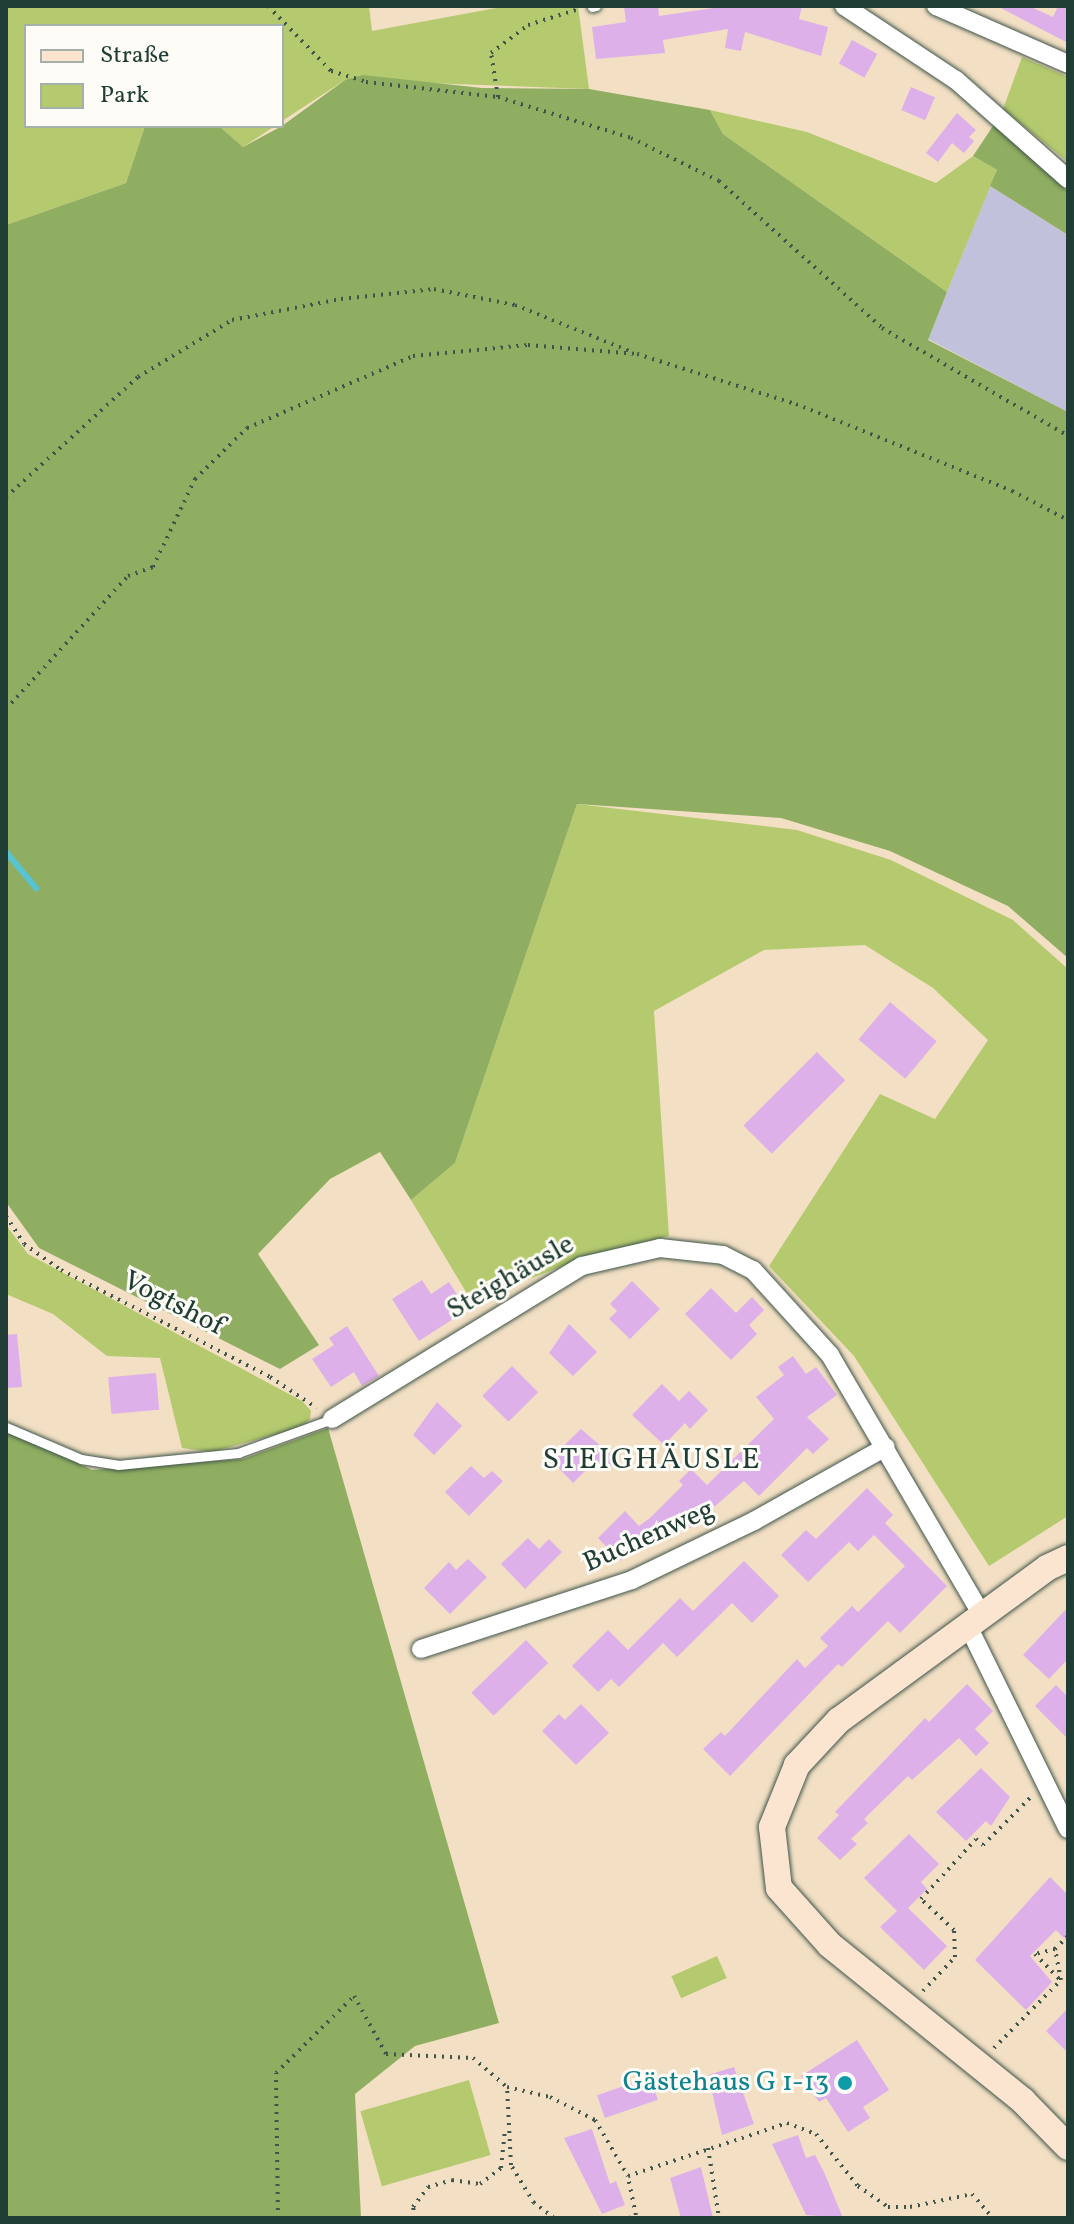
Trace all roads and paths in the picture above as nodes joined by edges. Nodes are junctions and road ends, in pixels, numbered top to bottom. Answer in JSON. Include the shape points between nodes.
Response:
{"nodes":[{"id":1,"x":268,"y":6,"type":"edge"},
{"id":2,"x":594,"y":6,"type":"edge"},
{"id":3,"x":844,"y":6,"type":"edge"},
{"id":4,"x":936,"y":6,"type":"edge"},
{"id":5,"x":1068,"y":64,"type":"edge"},
{"id":6,"x":498,"y":97,"type":"junction"},
{"id":7,"x":1068,"y":179,"type":"edge"},
{"id":8,"x":637,"y":354,"type":"junction"},
{"id":9,"x":1068,"y":436,"type":"edge"},
{"id":10,"x":6,"y":497,"type":"edge"},
{"id":11,"x":1068,"y":520,"type":"edge"},
{"id":12,"x":6,"y":709,"type":"edge"},
{"id":13,"x":6,"y":1216,"type":"edge"},
{"id":14,"x":332,"y":1419,"type":"junction"},
{"id":15,"x":6,"y":1427,"type":"edge"},
{"id":16,"x":886,"y":1447,"type":"junction"},
{"id":17,"x":1068,"y":1558,"type":"edge"},
{"id":18,"x":975,"y":1621,"type":"junction"},
{"id":19,"x":421,"y":1649,"type":"dead end"},
{"id":20,"x":1047,"y":1781,"type":"junction"},
{"id":21,"x":1068,"y":1829,"type":"edge"},
{"id":22,"x":1068,"y":1936,"type":"edge"},
{"id":23,"x":1055,"y":1949,"type":"junction"},
{"id":24,"x":1061,"y":1980,"type":"junction"},
{"id":25,"x":908,"y":2008,"type":"junction"},
{"id":26,"x":978,"y":2064,"type":"junction"},
{"id":27,"x":507,"y":2087,"type":"junction"},
{"id":28,"x":506,"y":2125,"type":"junction"},
{"id":29,"x":1068,"y":2147,"type":"edge"},
{"id":30,"x":708,"y":2148,"type":"junction"},
{"id":31,"x":628,"y":2176,"type":"junction"},
{"id":32,"x":278,"y":2218,"type":"edge"},
{"id":33,"x":415,"y":2218,"type":"edge"},
{"id":34,"x":554,"y":2218,"type":"edge"},
{"id":35,"x":629,"y":2218,"type":"edge"},
{"id":36,"x":719,"y":2218,"type":"edge"},
{"id":37,"x":993,"y":2218,"type":"edge"}],
"edges":[{"from":1,"to":6,"type":"path","via":[[331,71],[366,82]]},
{"from":2,"to":6,"type":"path","via":[[528,25],[491,53]]},
{"from":3,"to":7,"type":"street","via":[[956,80]]},
{"from":4,"to":5,"type":"street"},
{"from":6,"to":9,"type":"path","via":[[631,138],[719,181],[882,328]]},
{"from":8,"to":10,"type":"path","via":[[515,305],[434,289],[341,299],[232,320],[138,377]]},
{"from":8,"to":11,"type":"path","via":[[796,404],[1012,491]]},
{"from":8,"to":12,"type":"path","via":[[528,345],[413,356],[247,428],[195,479],[153,567],[128,576]]},
{"from":13,"to":14,"type":"path","name":"Vogtshof","via":[[24,1244],[61,1270],[270,1377]]},
{"from":14,"to":15,"type":"lane","name":"Steighäusle","via":[[238,1453],[118,1465],[81,1459]]},
{"from":14,"to":16,"type":"street","name":"Steighäusle","via":[[541,1287],[608,1257],[660,1248],[723,1255],[753,1270],[830,1355]]},
{"from":16,"to":18,"type":"street","name":"Steighäusle"},
{"from":16,"to":19,"type":"street","name":"Buchenweg","via":[[754,1521],[632,1580]]},
{"from":17,"to":18,"type":"street"},
{"from":18,"to":20,"type":"street","name":"Steighäusle"},
{"from":18,"to":25,"type":"street","via":[[839,1720],[797,1765],[772,1827],[779,1888],[830,1945]]},
{"from":20,"to":21,"type":"street","name":"Steighäusle"},
{"from":20,"to":25,"type":"path","via":[[983,1845],[976,1839],[921,1899],[954,1930],[955,1957]]},
{"from":22,"to":23,"type":"path"},
{"from":23,"to":24,"type":"path"},
{"from":23,"to":24,"type":"path","via":[[1035,1954]]},
{"from":24,"to":26,"type":"path"},
{"from":25,"to":26,"type":"street"},
{"from":26,"to":29,"type":"street"},
{"from":27,"to":28,"type":"path"},
{"from":27,"to":31,"type":"path","via":[[550,2097],[595,2120]]},
{"from":27,"to":32,"type":"path","via":[[473,2058],[386,2054],[354,1996],[276,2073]]},
{"from":28,"to":33,"type":"path","via":[[501,2168],[480,2184],[452,2180],[428,2187],[413,2207]]},
{"from":28,"to":34,"type":"path","via":[[511,2165],[534,2203]]},
{"from":30,"to":31,"type":"path"},
{"from":30,"to":36,"type":"path"},
{"from":30,"to":37,"type":"path","via":[[787,2123],[816,2134],[858,2186],[888,2207],[972,2194]]},
{"from":31,"to":35,"type":"path","via":[[636,2215]]}]}
